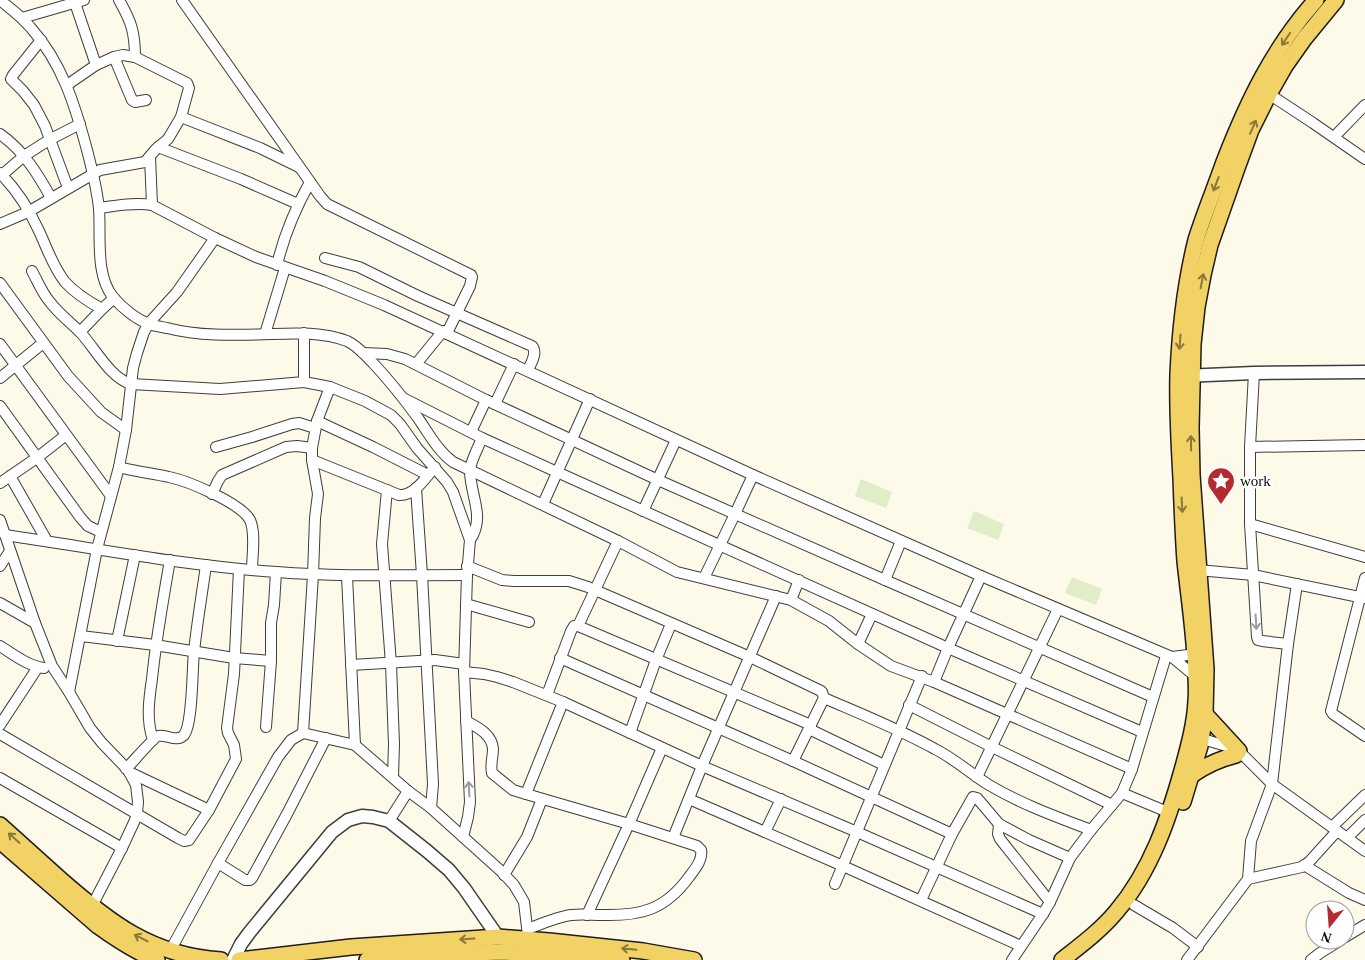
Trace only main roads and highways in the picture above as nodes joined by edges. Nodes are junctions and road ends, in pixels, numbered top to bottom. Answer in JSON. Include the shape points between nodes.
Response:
{"nodes":[{"id":1,"x":1316,"y":0,"type":"edge"},
{"id":2,"x":1336,"y":0,"type":"edge"},
{"id":3,"x":1203,"y":243,"type":"junction"},
{"id":4,"x":1185,"y":376,"type":"junction"},
{"id":5,"x":1205,"y":714,"type":"junction"},
{"id":6,"x":1195,"y":741,"type":"junction"},
{"id":7,"x":1192,"y":775,"type":"junction"},
{"id":8,"x":0,"y":825,"type":"edge"},
{"id":9,"x":0,"y":841,"type":"edge"},
{"id":10,"x":372,"y":955,"type":"edge"},
{"id":11,"x":246,"y":959,"type":"edge"},
{"id":12,"x":157,"y":960,"type":"edge"},
{"id":13,"x":221,"y":960,"type":"edge"},
{"id":14,"x":622,"y":960,"type":"edge"},
{"id":15,"x":694,"y":960,"type":"edge"},
{"id":16,"x":1062,"y":960,"type":"edge"},
{"id":17,"x":1078,"y":960,"type":"edge"}],
"edges":[{"from":1,"to":3,"type":"main road","one_way":true,"via":[[1288,35],[1252,94],[1206,211]]},
{"from":3,"to":2,"type":"main road","one_way":true,"via":[[1219,217],[1269,94],[1304,39]]},
{"from":3,"to":4,"type":"main road","via":[[1184,306],[1180,341]]},
{"from":5,"to":4,"type":"main road","one_way":true,"via":[[1206,669]]},
{"from":4,"to":6,"type":"main road","one_way":true,"via":[[1178,428],[1183,539],[1196,654]]},
{"from":5,"to":6,"type":"main road"},
{"from":5,"to":7,"type":"main road","via":[[1240,753],[1205,766]]},
{"from":6,"to":7,"type":"main road"},
{"from":6,"to":16,"type":"main road","via":[[1170,813],[1151,857],[1129,895],[1104,925]]},
{"from":7,"to":17,"type":"main road","via":[[1176,826],[1157,868],[1134,905]]},
{"from":13,"to":8,"type":"main road","one_way":true,"via":[[170,951],[122,929]]},
{"from":9,"to":12,"type":"main road","via":[[98,926]]},
{"from":10,"to":11,"type":"main road"},
{"from":10,"to":14,"type":"main road","via":[[504,952]]},
{"from":15,"to":10,"type":"main road","one_way":true,"via":[[528,934]]}]}
